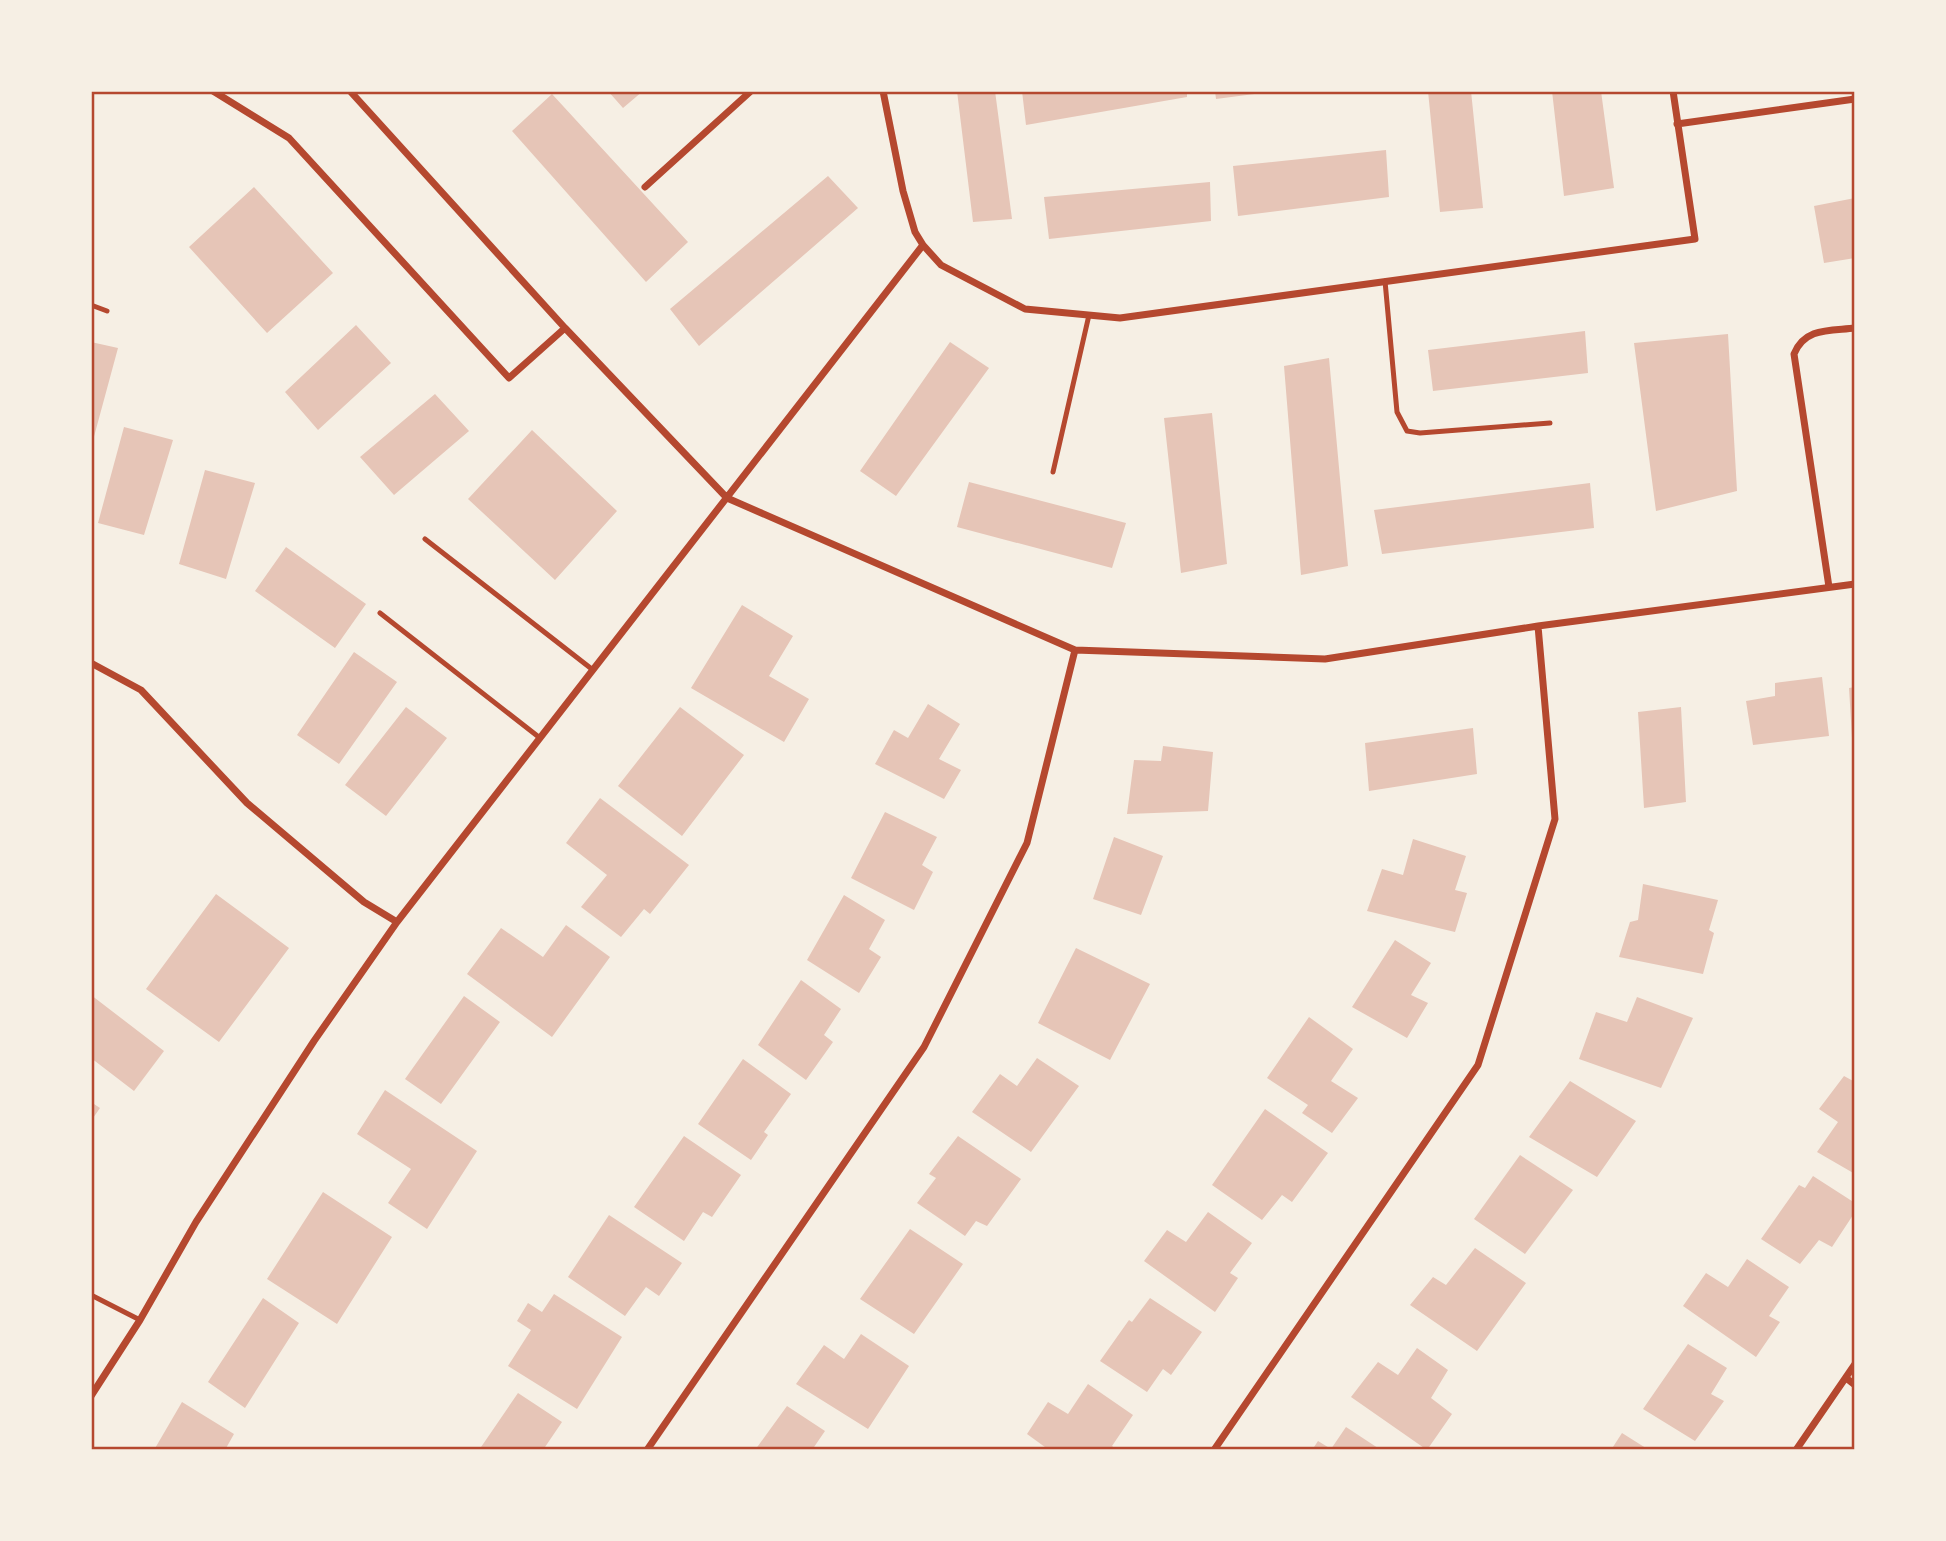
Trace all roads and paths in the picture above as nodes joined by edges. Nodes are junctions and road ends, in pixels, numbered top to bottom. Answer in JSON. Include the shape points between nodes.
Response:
{"nodes":[{"id":1,"x":213,"y":91,"type":"edge"},
{"id":2,"x":350,"y":91,"type":"edge"},
{"id":3,"x":751,"y":91,"type":"edge"},
{"id":4,"x":883,"y":91,"type":"edge"},
{"id":5,"x":1673,"y":91,"type":"edge"},
{"id":6,"x":1855,"y":99,"type":"edge"},
{"id":7,"x":1677,"y":124,"type":"junction"},
{"id":8,"x":645,"y":187,"type":"dead end"},
{"id":9,"x":923,"y":245,"type":"junction"},
{"id":10,"x":1385,"y":281,"type":"junction"},
{"id":11,"x":91,"y":305,"type":"edge"},
{"id":12,"x":107,"y":311,"type":"dead end"},
{"id":13,"x":1089,"y":315,"type":"junction"},
{"id":14,"x":565,"y":328,"type":"junction"},
{"id":15,"x":1855,"y":328,"type":"edge"},
{"id":16,"x":1550,"y":423,"type":"dead end"},
{"id":17,"x":1054,"y":472,"type":"dead end"},
{"id":18,"x":727,"y":498,"type":"junction"},
{"id":19,"x":425,"y":539,"type":"dead end"},
{"id":20,"x":1855,"y":583,"type":"edge"},
{"id":21,"x":1829,"y":587,"type":"junction"},
{"id":22,"x":380,"y":613,"type":"dead end"},
{"id":23,"x":1538,"y":626,"type":"junction"},
{"id":24,"x":1075,"y":650,"type":"junction"},
{"id":25,"x":91,"y":663,"type":"edge"},
{"id":26,"x":593,"y":670,"type":"junction"},
{"id":27,"x":540,"y":738,"type":"junction"},
{"id":28,"x":397,"y":922,"type":"junction"},
{"id":29,"x":91,"y":1295,"type":"edge"},
{"id":30,"x":140,"y":1320,"type":"junction"},
{"id":31,"x":1855,"y":1364,"type":"edge"},
{"id":32,"x":1846,"y":1378,"type":"junction"},
{"id":33,"x":1855,"y":1385,"type":"edge"},
{"id":34,"x":91,"y":1396,"type":"edge"},
{"id":35,"x":647,"y":1450,"type":"edge"},
{"id":36,"x":1214,"y":1450,"type":"edge"},
{"id":37,"x":1796,"y":1450,"type":"edge"}],
"edges":[{"from":1,"to":14,"type":"street","via":[[289,138],[509,378]]},
{"from":2,"to":14,"type":"street"},
{"from":3,"to":8,"type":"street"},
{"from":4,"to":9,"type":"street","via":[[902,191]]},
{"from":5,"to":7,"type":"street"},
{"from":6,"to":7,"type":"street"},
{"from":7,"to":10,"type":"street","via":[[1695,239]]},
{"from":9,"to":13,"type":"street","via":[[942,265],[1025,309]]},
{"from":9,"to":18,"type":"street"},
{"from":10,"to":13,"type":"street","via":[[1119,318]]},
{"from":10,"to":16,"type":"lane","via":[[1397,412],[1407,431]]},
{"from":11,"to":12,"type":"lane"},
{"from":13,"to":17,"type":"lane"},
{"from":14,"to":18,"type":"street"},
{"from":15,"to":21,"type":"street","via":[[1806,336],[1794,354]]},
{"from":18,"to":24,"type":"street"},
{"from":18,"to":26,"type":"street"},
{"from":19,"to":26,"type":"lane"},
{"from":20,"to":21,"type":"street"},
{"from":21,"to":23,"type":"street"},
{"from":22,"to":27,"type":"lane"},
{"from":23,"to":24,"type":"street","via":[[1325,659]]},
{"from":23,"to":36,"type":"street","via":[[1555,819],[1478,1065]]},
{"from":24,"to":35,"type":"street","via":[[1027,844],[924,1047]]},
{"from":25,"to":28,"type":"street","via":[[141,690],[247,803],[364,902]]},
{"from":26,"to":27,"type":"street"},
{"from":27,"to":28,"type":"street"},
{"from":28,"to":30,"type":"street","via":[[196,1222]]},
{"from":29,"to":30,"type":"lane"},
{"from":30,"to":34,"type":"street"},
{"from":31,"to":32,"type":"street"},
{"from":32,"to":33,"type":"street"},
{"from":32,"to":37,"type":"street"}]}
